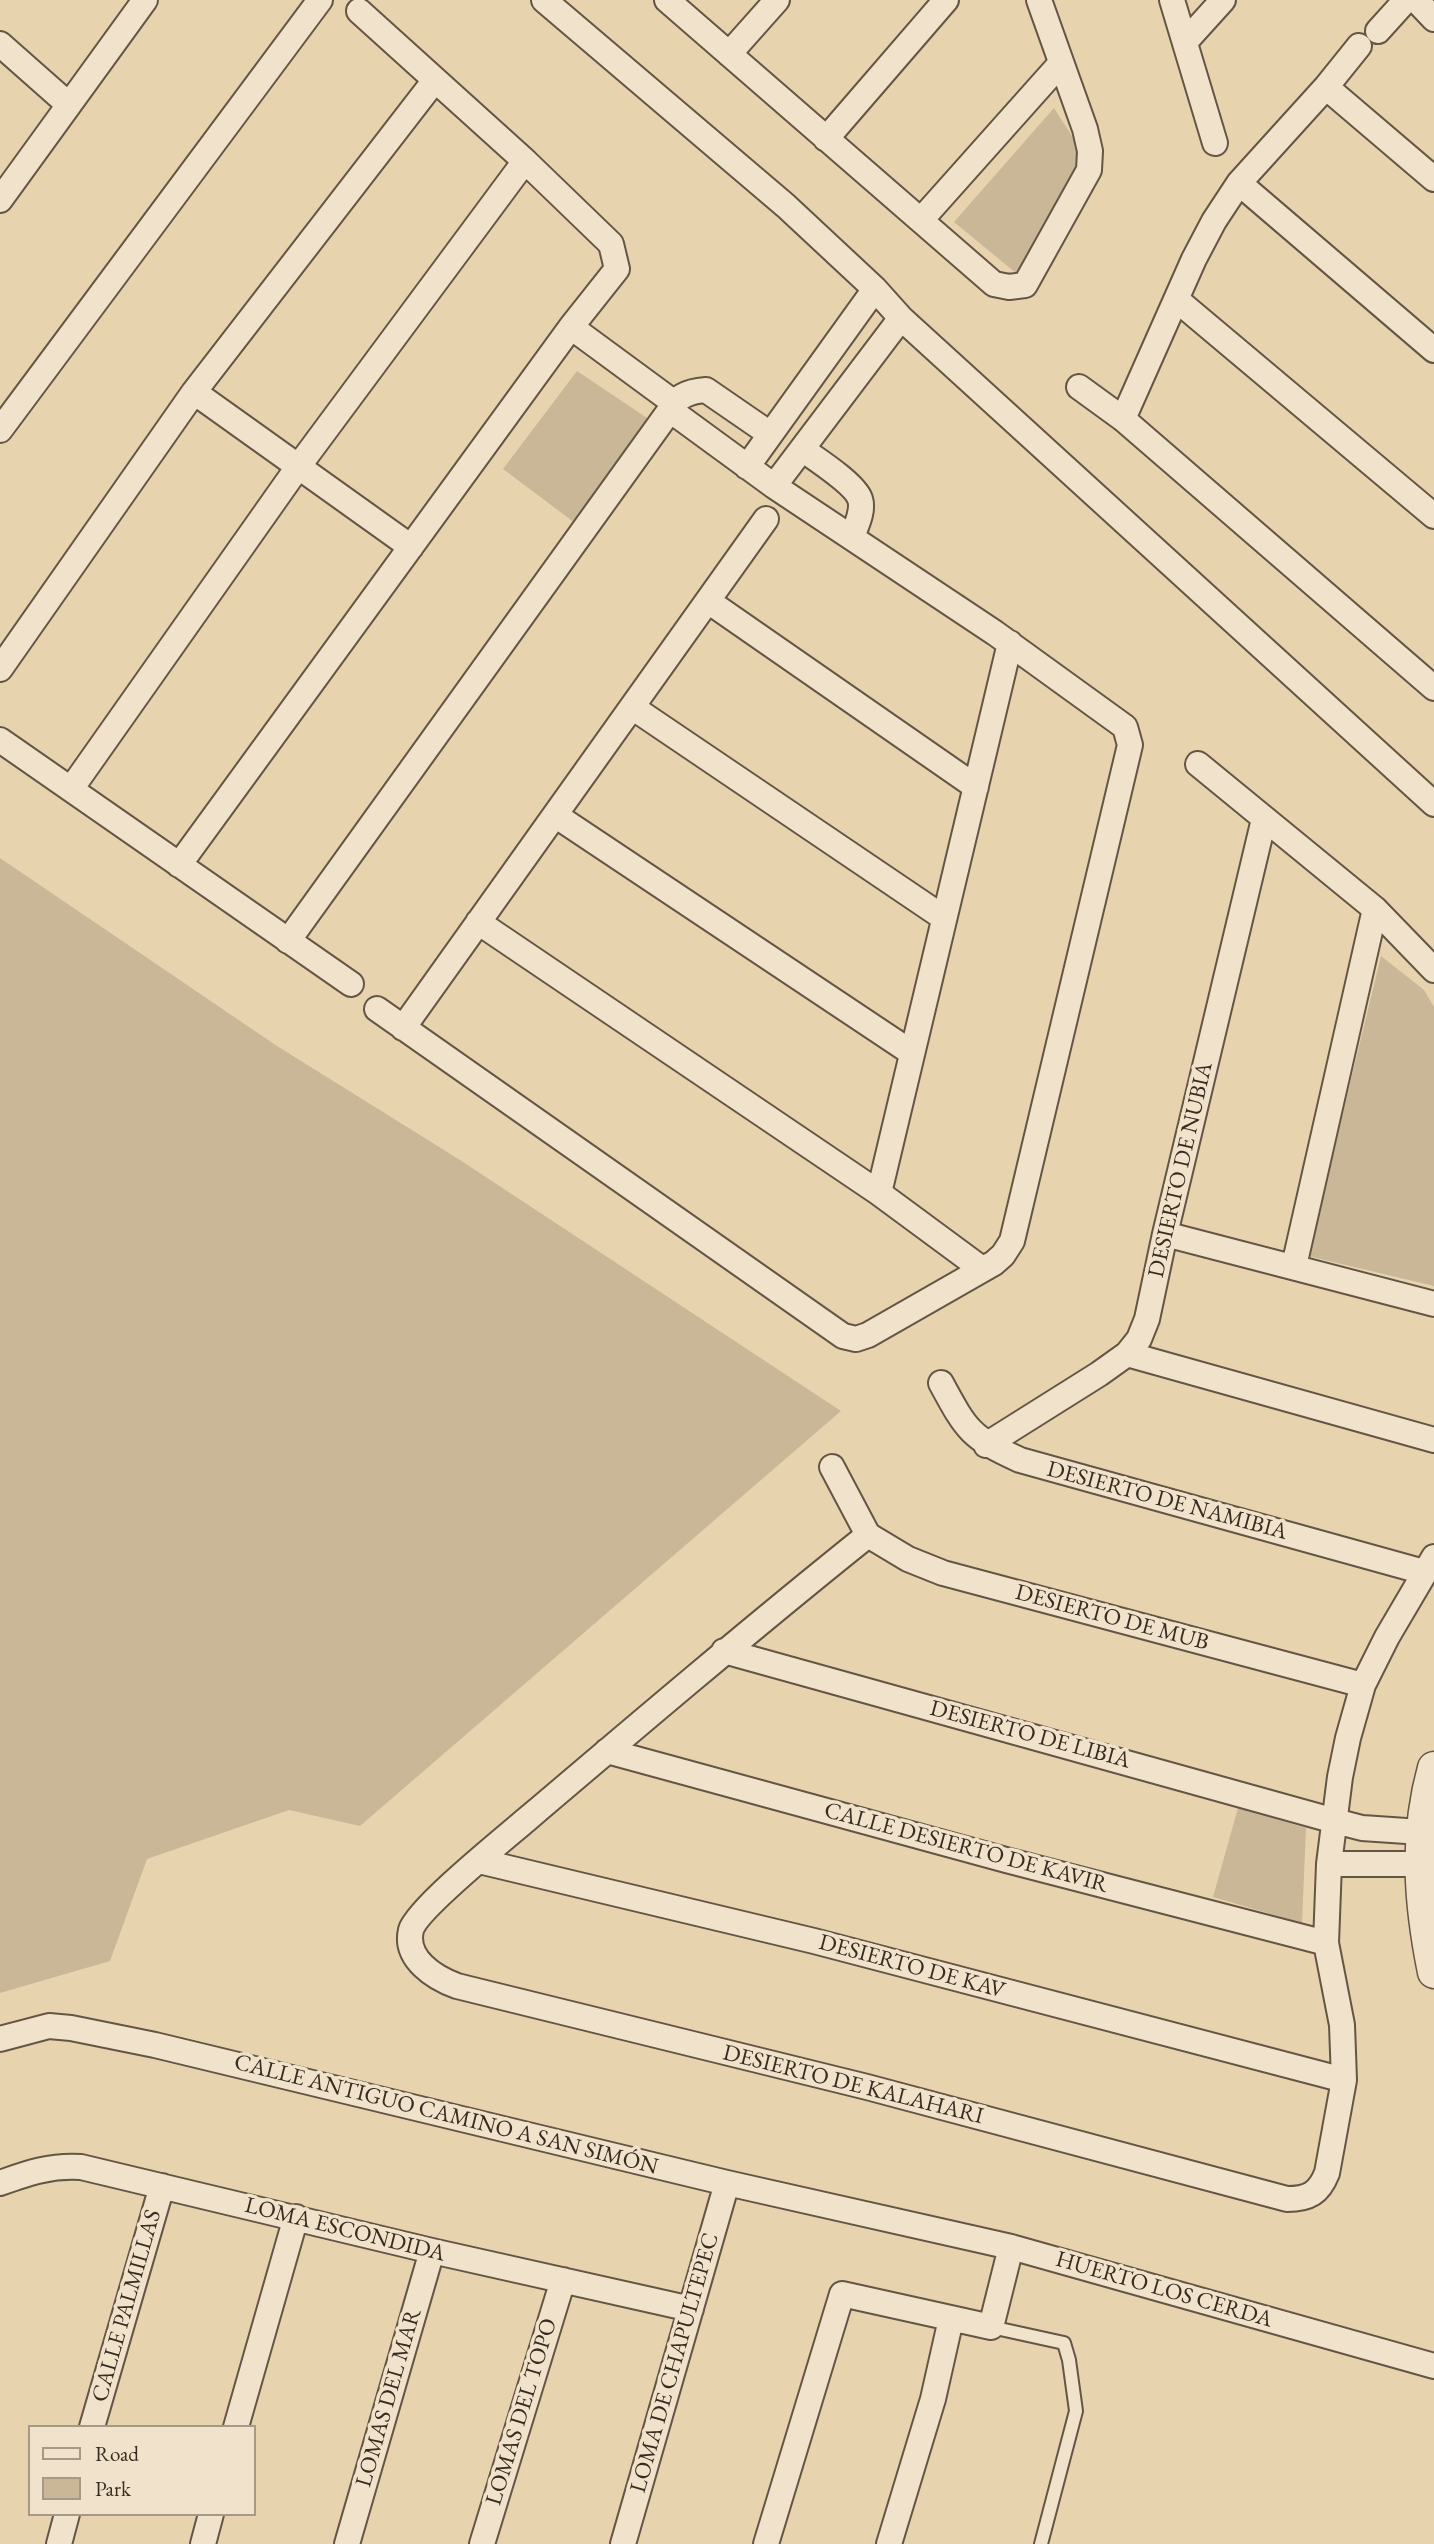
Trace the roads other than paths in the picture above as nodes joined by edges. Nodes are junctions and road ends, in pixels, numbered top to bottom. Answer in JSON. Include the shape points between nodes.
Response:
{"nodes":[{"id":1,"x":145,"y":0,"type":"edge"},
{"id":2,"x":320,"y":0,"type":"edge"},
{"id":3,"x":544,"y":0,"type":"edge"},
{"id":4,"x":667,"y":0,"type":"edge"},
{"id":5,"x":777,"y":0,"type":"edge"},
{"id":6,"x":946,"y":0,"type":"edge"},
{"id":7,"x":1039,"y":0,"type":"edge"},
{"id":8,"x":1172,"y":0,"type":"edge"},
{"id":9,"x":1223,"y":0,"type":"edge"},
{"id":10,"x":1406,"y":0,"type":"edge"},
{"id":11,"x":1416,"y":0,"type":"edge"},
{"id":12,"x":359,"y":11,"type":"dead end"},
{"id":13,"x":1434,"y":19,"type":"edge"},
{"id":14,"x":1378,"y":31,"type":"dead end"},
{"id":15,"x":1185,"y":42,"type":"junction"},
{"id":16,"x":0,"y":44,"type":"edge"},
{"id":17,"x":1359,"y":46,"type":"dead end"},
{"id":18,"x":729,"y":54,"type":"junction"},
{"id":19,"x":1061,"y":62,"type":"junction"},
{"id":20,"x":435,"y":80,"type":"junction"},
{"id":21,"x":1326,"y":86,"type":"junction"},
{"id":22,"x":69,"y":105,"type":"junction"},
{"id":23,"x":825,"y":139,"type":"junction"},
{"id":24,"x":1215,"y":143,"type":"dead end"},
{"id":25,"x":525,"y":161,"type":"junction"},
{"id":26,"x":1434,"y":179,"type":"edge"},
{"id":27,"x":1238,"y":183,"type":"junction"},
{"id":28,"x":0,"y":200,"type":"edge"},
{"id":29,"x":920,"y":220,"type":"junction"},
{"id":30,"x":875,"y":289,"type":"junction"},
{"id":31,"x":1177,"y":300,"type":"junction"},
{"id":32,"x":901,"y":318,"type":"junction"},
{"id":33,"x":571,"y":327,"type":"junction"},
{"id":34,"x":1434,"y":350,"type":"edge"},
{"id":35,"x":1079,"y":387,"type":"dead end"},
{"id":36,"x":194,"y":392,"type":"junction"},
{"id":37,"x":672,"y":406,"type":"junction"},
{"id":38,"x":1123,"y":419,"type":"junction"},
{"id":39,"x":0,"y":430,"type":"edge"},
{"id":40,"x":770,"y":434,"type":"junction"},
{"id":41,"x":802,"y":449,"type":"junction"},
{"id":42,"x":298,"y":467,"type":"junction"},
{"id":43,"x":747,"y":467,"type":"junction"},
{"id":44,"x":774,"y":486,"type":"junction"},
{"id":45,"x":1434,"y":516,"type":"edge"},
{"id":46,"x":766,"y":519,"type":"dead end"},
{"id":47,"x":852,"y":537,"type":"junction"},
{"id":48,"x":411,"y":547,"type":"junction"},
{"id":49,"x":708,"y":601,"type":"junction"},
{"id":50,"x":1010,"y":643,"type":"junction"},
{"id":51,"x":0,"y":669,"type":"edge"},
{"id":52,"x":1434,"y":688,"type":"edge"},
{"id":53,"x":632,"y":707,"type":"junction"},
{"id":54,"x":0,"y":740,"type":"edge"},
{"id":55,"x":1198,"y":764,"type":"dead end"},
{"id":56,"x":976,"y":787,"type":"junction"},
{"id":57,"x":71,"y":789,"type":"junction"},
{"id":58,"x":1434,"y":804,"type":"edge"},
{"id":59,"x":555,"y":815,"type":"junction"},
{"id":60,"x":1264,"y":819,"type":"junction"},
{"id":61,"x":179,"y":865,"type":"junction"},
{"id":62,"x":1375,"y":909,"type":"junction"},
{"id":63,"x":944,"y":918,"type":"junction"},
{"id":64,"x":478,"y":922,"type":"junction"},
{"id":65,"x":288,"y":941,"type":"junction"},
{"id":66,"x":1434,"y":970,"type":"edge"},
{"id":67,"x":351,"y":984,"type":"dead end"},
{"id":68,"x":377,"y":1009,"type":"dead end"},
{"id":69,"x":403,"y":1028,"type":"junction"},
{"id":70,"x":912,"y":1054,"type":"junction"},
{"id":71,"x":879,"y":1193,"type":"junction"},
{"id":72,"x":1165,"y":1234,"type":"junction"},
{"id":73,"x":1294,"y":1266,"type":"junction"},
{"id":74,"x":982,"y":1269,"type":"junction"},
{"id":75,"x":1434,"y":1304,"type":"edge"},
{"id":76,"x":1127,"y":1354,"type":"junction"},
{"id":77,"x":941,"y":1383,"type":"dead end"},
{"id":78,"x":1434,"y":1440,"type":"edge"},
{"id":79,"x":986,"y":1445,"type":"junction"},
{"id":80,"x":832,"y":1467,"type":"dead end"},
{"id":81,"x":868,"y":1535,"type":"junction"},
{"id":82,"x":1429,"y":1564,"type":"edge"},
{"id":83,"x":724,"y":1651,"type":"junction"},
{"id":84,"x":1363,"y":1685,"type":"junction"},
{"id":85,"x":607,"y":1751,"type":"junction"},
{"id":86,"x":1434,"y":1768,"type":"edge"},
{"id":87,"x":1335,"y":1821,"type":"junction"},
{"id":88,"x":1428,"y":1832,"type":"edge"},
{"id":89,"x":478,"y":1861,"type":"junction"},
{"id":90,"x":1329,"y":1864,"type":"junction"},
{"id":91,"x":1427,"y":1864,"type":"edge"},
{"id":92,"x":1326,"y":1943,"type":"junction"},
{"id":93,"x":1434,"y":1972,"type":"edge"},
{"id":94,"x":0,"y":2039,"type":"edge"},
{"id":95,"x":1344,"y":2080,"type":"junction"},
{"id":96,"x":0,"y":2183,"type":"edge"},
{"id":97,"x":727,"y":2183,"type":"junction"},
{"id":98,"x":162,"y":2186,"type":"junction"},
{"id":99,"x":296,"y":2217,"type":"junction"},
{"id":100,"x":892,"y":2219,"type":"joint"},
{"id":101,"x":1011,"y":2248,"type":"junction"},
{"id":102,"x":432,"y":2251,"type":"junction"},
{"id":103,"x":563,"y":2280,"type":"junction"},
{"id":104,"x":691,"y":2309,"type":"junction"},
{"id":105,"x":951,"y":2319,"type":"junction"},
{"id":106,"x":991,"y":2327,"type":"junction"},
{"id":107,"x":1434,"y":2367,"type":"edge"},
{"id":108,"x":93,"y":2425,"type":"edge"},
{"id":109,"x":237,"y":2425,"type":"edge"},
{"id":110,"x":66,"y":2516,"type":"edge"},
{"id":111,"x":210,"y":2516,"type":"edge"},
{"id":112,"x":59,"y":2544,"type":"edge"},
{"id":113,"x":203,"y":2544,"type":"edge"},
{"id":114,"x":347,"y":2544,"type":"edge"},
{"id":115,"x":482,"y":2544,"type":"edge"},
{"id":116,"x":623,"y":2544,"type":"edge"},
{"id":117,"x":766,"y":2544,"type":"edge"},
{"id":118,"x":889,"y":2544,"type":"edge"},
{"id":119,"x":1041,"y":2544,"type":"edge"}],
"edges":[{"from":1,"to":22,"type":"street"},
{"from":2,"to":39,"type":"street"},
{"from":3,"to":30,"type":"street","via":[[786,206]]},
{"from":4,"to":18,"type":"street"},
{"from":5,"to":18,"type":"street"},
{"from":6,"to":23,"type":"street"},
{"from":7,"to":19,"type":"street"},
{"from":8,"to":15,"type":"street"},
{"from":9,"to":15,"type":"street"},
{"from":10,"to":14,"type":"street"},
{"from":11,"to":13,"type":"street"},
{"from":12,"to":20,"type":"street"},
{"from":15,"to":24,"type":"street"},
{"from":16,"to":22,"type":"street"},
{"from":17,"to":21,"type":"street"},
{"from":18,"to":23,"type":"street"},
{"from":19,"to":29,"type":"street"},
{"from":19,"to":29,"type":"street","via":[[1088,140],[1089,170],[1025,285],[994,284]]},
{"from":20,"to":25,"type":"street"},
{"from":20,"to":36,"type":"street"},
{"from":21,"to":26,"type":"street"},
{"from":21,"to":27,"type":"street"},
{"from":22,"to":28,"type":"street"},
{"from":23,"to":29,"type":"street"},
{"from":25,"to":33,"type":"street","via":[[611,244],[617,269]]},
{"from":25,"to":42,"type":"street"},
{"from":27,"to":31,"type":"street","via":[[1194,259]]},
{"from":27,"to":34,"type":"street"},
{"from":30,"to":32,"type":"street"},
{"from":30,"to":40,"type":"street"},
{"from":31,"to":38,"type":"street"},
{"from":31,"to":45,"type":"street"},
{"from":32,"to":41,"type":"street"},
{"from":32,"to":58,"type":"street"},
{"from":33,"to":37,"type":"street"},
{"from":33,"to":48,"type":"street"},
{"from":35,"to":38,"type":"street"},
{"from":36,"to":42,"type":"street"},
{"from":36,"to":51,"type":"street"},
{"from":37,"to":40,"type":"street","via":[[693,391],[706,390]]},
{"from":37,"to":43,"type":"street"},
{"from":37,"to":65,"type":"street"},
{"from":38,"to":52,"type":"street"},
{"from":40,"to":43,"type":"street"},
{"from":41,"to":44,"type":"street"},
{"from":41,"to":47,"type":"street","via":[[846,482],[860,499],[860,516]]},
{"from":42,"to":48,"type":"street"},
{"from":42,"to":57,"type":"street"},
{"from":43,"to":44,"type":"street"},
{"from":44,"to":47,"type":"street"},
{"from":46,"to":49,"type":"street"},
{"from":47,"to":50,"type":"street"},
{"from":48,"to":61,"type":"street"},
{"from":49,"to":53,"type":"street"},
{"from":49,"to":56,"type":"street"},
{"from":50,"to":56,"type":"street"},
{"from":50,"to":74,"type":"street","via":[[1125,727],[1130,745],[1012,1241],[1003,1255]]},
{"from":53,"to":59,"type":"street"},
{"from":53,"to":63,"type":"street"},
{"from":54,"to":57,"type":"street"},
{"from":55,"to":60,"type":"street"},
{"from":56,"to":63,"type":"street"},
{"from":57,"to":61,"type":"street"},
{"from":59,"to":64,"type":"street"},
{"from":59,"to":70,"type":"street"},
{"from":60,"to":62,"type":"street"},
{"from":60,"to":72,"type":"street","name":"DESIERTO DE NUBIA"},
{"from":61,"to":65,"type":"street"},
{"from":62,"to":66,"type":"street"},
{"from":62,"to":73,"type":"street"},
{"from":63,"to":70,"type":"street"},
{"from":64,"to":69,"type":"street"},
{"from":64,"to":71,"type":"street"},
{"from":65,"to":67,"type":"street"},
{"from":68,"to":69,"type":"street"},
{"from":69,"to":74,"type":"street","via":[[843,1336],[856,1339],[868,1335]]},
{"from":70,"to":71,"type":"street"},
{"from":71,"to":74,"type":"street"},
{"from":72,"to":73,"type":"street"},
{"from":72,"to":76,"type":"street","name":"DESIERTO DE NUBIA","via":[[1147,1319]]},
{"from":73,"to":75,"type":"street"},
{"from":76,"to":78,"type":"street"},
{"from":76,"to":79,"type":"street","name":"DESIERTO DE NUBIA"},
{"from":77,"to":79,"type":"street","name":"DESIERTO DE NAMIBIA","via":[[968,1430]]},
{"from":79,"to":82,"type":"street","name":"DESIERTO DE NAMIBIA","via":[[1076,1477]]},
{"from":80,"to":81,"type":"street"},
{"from":81,"to":83,"type":"street"},
{"from":81,"to":84,"type":"street","name":"DESIERTO DE MUB","via":[[943,1573]]},
{"from":82,"to":84,"type":"street"},
{"from":83,"to":85,"type":"street"},
{"from":83,"to":87,"type":"street","name":"DESIERTO DE LIBIA"},
{"from":84,"to":87,"type":"street","via":[[1348,1738]]},
{"from":85,"to":89,"type":"street"},
{"from":85,"to":92,"type":"street","name":"CALLE DESIERTO DE KAVIR"},
{"from":86,"to":88,"type":"street"},
{"from":87,"to":88,"type":"street","name":"DESIERTO DE LIBIA","via":[[1362,1828]]},
{"from":87,"to":90,"type":"street"},
{"from":88,"to":91,"type":"street"},
{"from":89,"to":95,"type":"street","name":"DESIERTO DE KAV","via":[[814,1941]]},
{"from":89,"to":95,"type":"street","name":"DESIERTO DE KALAHARI","via":[[418,1917],[411,1931],[412,1945],[425,1969],[439,1979],[1287,2199],[1313,2195],[1321,2187]]},
{"from":90,"to":91,"type":"street"},
{"from":90,"to":92,"type":"street"},
{"from":91,"to":93,"type":"street","via":[[1426,1936]]},
{"from":92,"to":95,"type":"street","via":[[1342,2025]]},
{"from":94,"to":97,"type":"street","name":"CALLE ANTIGUO CAMINO A SAN SIMÓN","via":[[49,2026],[71,2028]]},
{"from":96,"to":98,"type":"street","name":"LOMA ESCONDIDA","via":[[59,2165]]},
{"from":97,"to":100,"type":"street","name":"CALLE ANTIGUO CAMINO A SAN SIMÓN"},
{"from":97,"to":104,"type":"street","name":"LOMA DE CHAPULTEPEC"},
{"from":98,"to":99,"type":"street","name":"LOMA ESCONDIDA"},
{"from":98,"to":108,"type":"street","name":"CALLE PALMILLAS"},
{"from":99,"to":102,"type":"street","name":"LOMA ESCONDIDA"},
{"from":99,"to":109,"type":"street"},
{"from":100,"to":101,"type":"street","name":"HUERTO LOS CERDA"},
{"from":101,"to":106,"type":"street"},
{"from":101,"to":107,"type":"street","name":"HUERTO LOS CERDA"},
{"from":102,"to":103,"type":"street","name":"LOMA ESCONDIDA"},
{"from":102,"to":114,"type":"street","name":"LOMAS DEL MAR"},
{"from":103,"to":104,"type":"street","name":"LOMA ESCONDIDA"},
{"from":103,"to":115,"type":"street","name":"LOMAS DEL TOPO"},
{"from":104,"to":116,"type":"street","name":"LOMA DE CHAPULTEPEC"},
{"from":105,"to":106,"type":"street"},
{"from":105,"to":117,"type":"street","via":[[842,2294]]},
{"from":105,"to":118,"type":"street","via":[[933,2399]]},
{"from":106,"to":119,"type":"lane","via":[[1064,2343],[1069,2360],[1076,2411]]},
{"from":110,"to":112,"type":"street"},
{"from":111,"to":113,"type":"street"}]}
